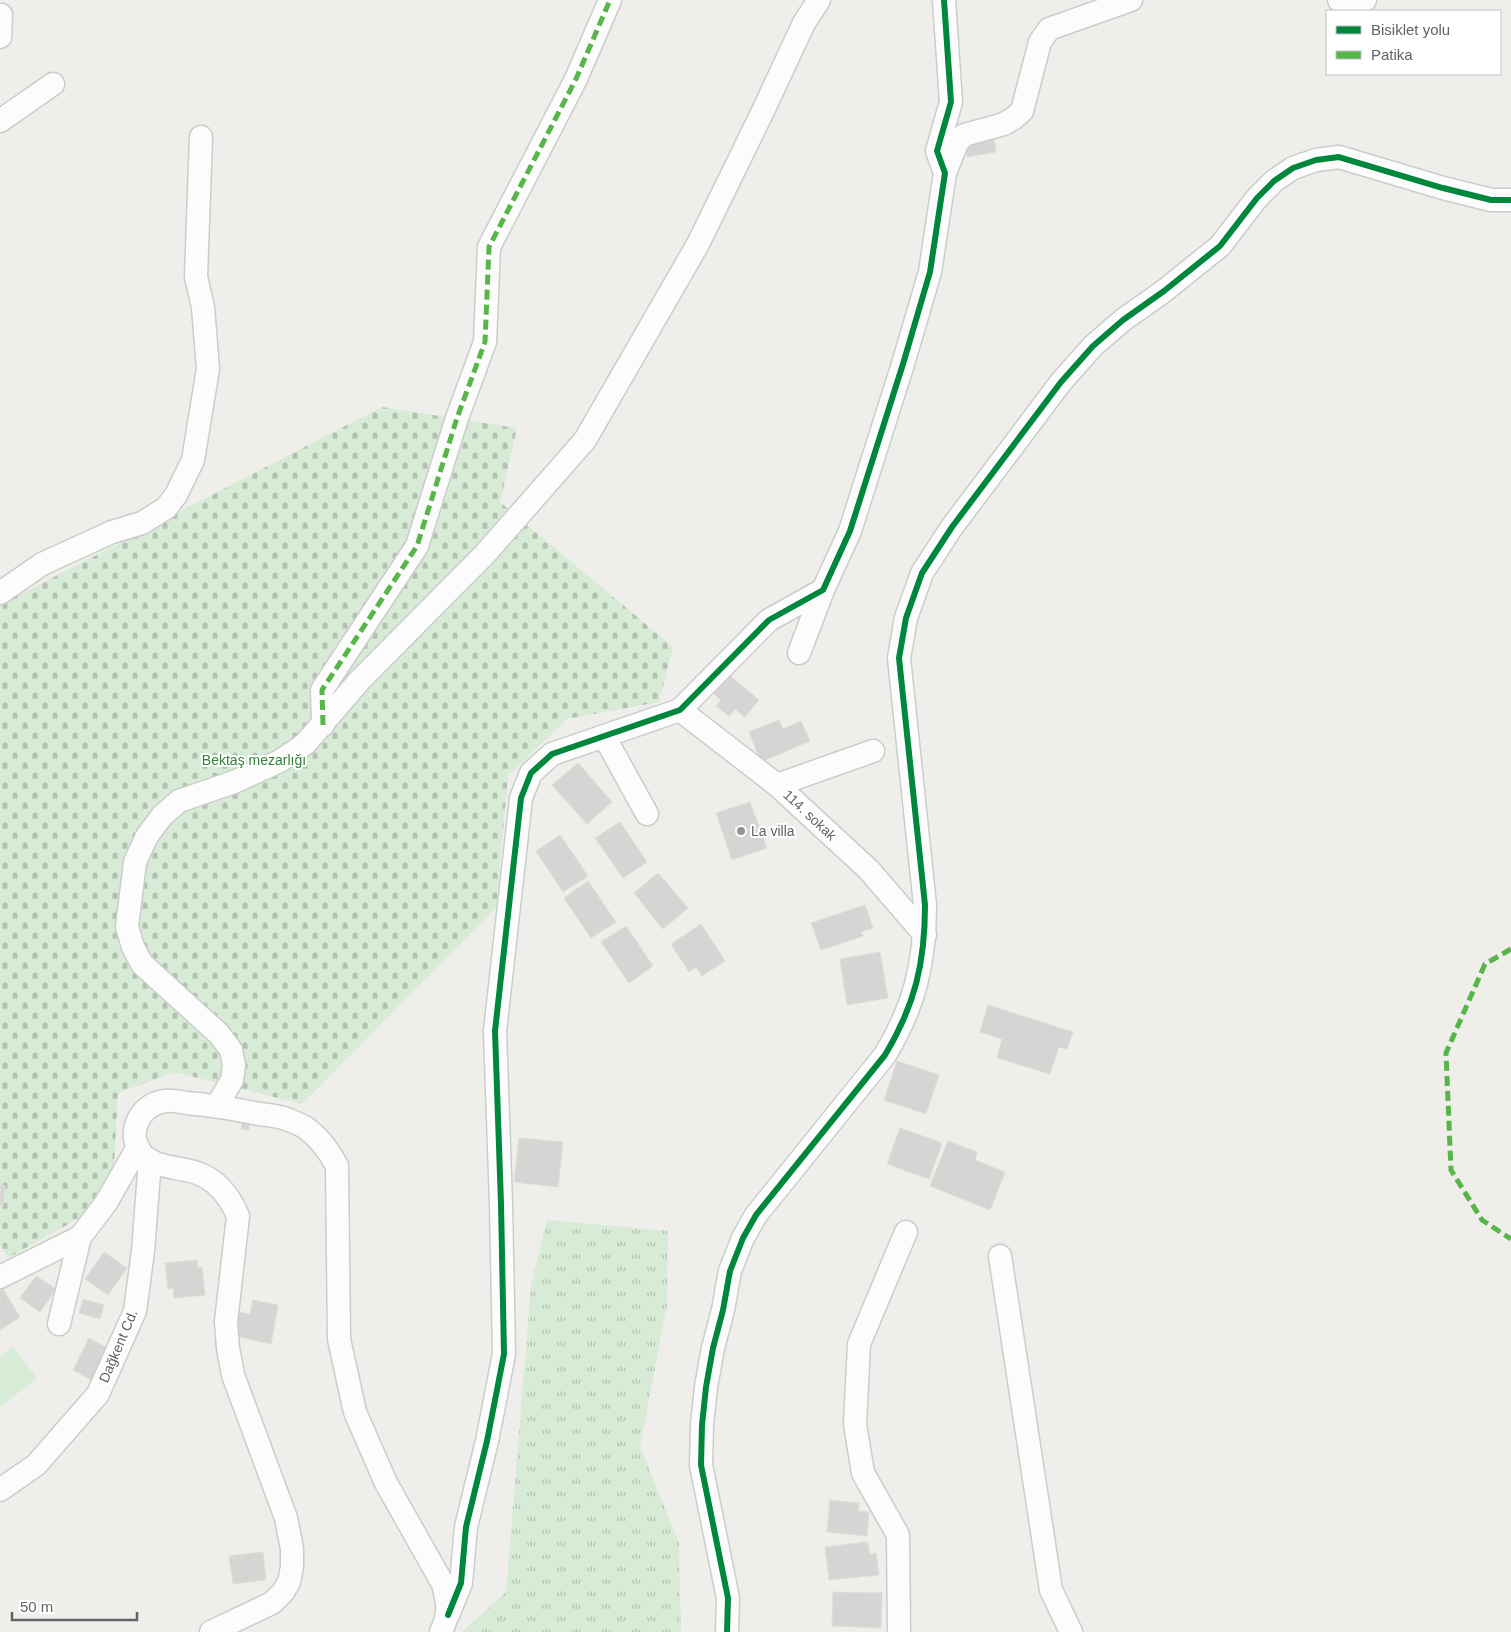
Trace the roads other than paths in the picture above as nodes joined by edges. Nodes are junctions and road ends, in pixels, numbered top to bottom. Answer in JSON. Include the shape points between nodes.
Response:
{"nodes":[{"id":1,"x":610,"y":0,"type":"edge"},
{"id":2,"x":819,"y":0,"type":"edge"},
{"id":3,"x":944,"y":0,"type":"edge"},
{"id":4,"x":1131,"y":0,"type":"edge"},
{"id":5,"x":1339,"y":0,"type":"edge"},
{"id":6,"x":1365,"y":0,"type":"edge"},
{"id":7,"x":53,"y":84,"type":"dead end"},
{"id":8,"x":0,"y":120,"type":"edge"},
{"id":9,"x":202,"y":137,"type":"dead end"},
{"id":10,"x":945,"y":173,"type":"junction"},
{"id":11,"x":1511,"y":200,"type":"edge"},
{"id":12,"x":824,"y":590,"type":"junction"},
{"id":13,"x":0,"y":593,"type":"edge"},
{"id":14,"x":799,"y":653,"type":"dead end"},
{"id":15,"x":680,"y":710,"type":"junction"},
{"id":16,"x":323,"y":725,"type":"junction"},
{"id":17,"x":604,"y":736,"type":"junction"},
{"id":18,"x":873,"y":751,"type":"dead end"},
{"id":19,"x":777,"y":785,"type":"junction"},
{"id":20,"x":647,"y":814,"type":"dead end"},
{"id":21,"x":925,"y":935,"type":"junction"},
{"id":22,"x":217,"y":1106,"type":"junction"},
{"id":23,"x":144,"y":1154,"type":"junction"},
{"id":24,"x":906,"y":1232,"type":"dead end"},
{"id":25,"x":80,"y":1237,"type":"junction"},
{"id":26,"x":1000,"y":1256,"type":"dead end"},
{"id":27,"x":0,"y":1277,"type":"edge"},
{"id":28,"x":60,"y":1324,"type":"dead end"},
{"id":29,"x":0,"y":1490,"type":"edge"},
{"id":30,"x":444,"y":1624,"type":"edge"},
{"id":31,"x":211,"y":1632,"type":"edge"},
{"id":32,"x":727,"y":1632,"type":"edge"},
{"id":33,"x":899,"y":1632,"type":"edge"},
{"id":34,"x":1071,"y":1632,"type":"edge"}],
"edges":[{"from":1,"to":16,"type":"street","via":[[576,79],[489,247],[485,342],[457,418],[417,546],[322,690]]},
{"from":2,"to":16,"type":"street","via":[[804,23],[698,244],[585,440],[485,554],[360,680]]},
{"from":3,"to":10,"type":"street","via":[[951,102],[937,151]]},
{"from":4,"to":10,"type":"street","via":[[1049,29],[1040,42],[1022,111],[1004,124],[964,135],[957,143]]},
{"from":5,"to":6,"type":"street"},
{"from":7,"to":8,"type":"street"},
{"from":9,"to":13,"type":"street","via":[[196,277],[203,307],[208,369],[193,460],[166,508],[142,523],[112,532],[42,564]]},
{"from":10,"to":12,"type":"street","via":[[930,272],[850,531]]},
{"from":11,"to":21,"type":"street","via":[[1491,200],[1339,157],[1292,168],[1257,198],[1220,246],[1123,320],[1093,346],[1061,382],[952,527],[922,573],[906,618],[899,658],[925,905]]},
{"from":12,"to":14,"type":"street"},
{"from":12,"to":15,"type":"street","via":[[769,620]]},
{"from":15,"to":17,"type":"street"},
{"from":15,"to":19,"type":"street","name":"114. sokak"},
{"from":16,"to":22,"type":"street","via":[[305,744],[280,761],[234,782],[179,801],[147,836],[135,862],[128,927],[132,947],[142,964],[219,1034],[231,1050],[232,1080]]},
{"from":17,"to":20,"type":"street"},
{"from":17,"to":30,"type":"street","via":[[552,754],[531,773],[522,798],[495,1031],[504,1354],[466,1526],[461,1583]]},
{"from":18,"to":19,"type":"street"},
{"from":19,"to":21,"type":"street","name":"114. sokak","via":[[869,870]]},
{"from":21,"to":32,"type":"street","via":[[910,1007],[894,1040],[756,1215],[730,1272],[706,1387],[701,1465],[728,1598]]},
{"from":22,"to":23,"type":"street","name":"Dağkent Cd.","via":[[166,1100],[146,1109],[135,1127],[135,1136]]},
{"from":22,"to":30,"type":"street","via":[[287,1119],[305,1128],[319,1139],[337,1166],[339,1339],[350,1394],[386,1483],[443,1584],[448,1600]]},
{"from":23,"to":25,"type":"street"},
{"from":23,"to":29,"type":"street","name":"Dağkent Cd.","via":[[143,1251],[135,1311],[98,1394],[36,1465]]},
{"from":23,"to":31,"type":"street","via":[[160,1165],[211,1180],[224,1192],[238,1216],[226,1322],[228,1348],[233,1375],[286,1518],[292,1550],[289,1582],[283,1592],[272,1603]]},
{"from":24,"to":33,"type":"street","via":[[859,1344],[855,1424],[863,1473],[898,1535]]},
{"from":25,"to":27,"type":"street"},
{"from":25,"to":28,"type":"street"},
{"from":26,"to":34,"type":"street","via":[[1051,1590]]}]}
